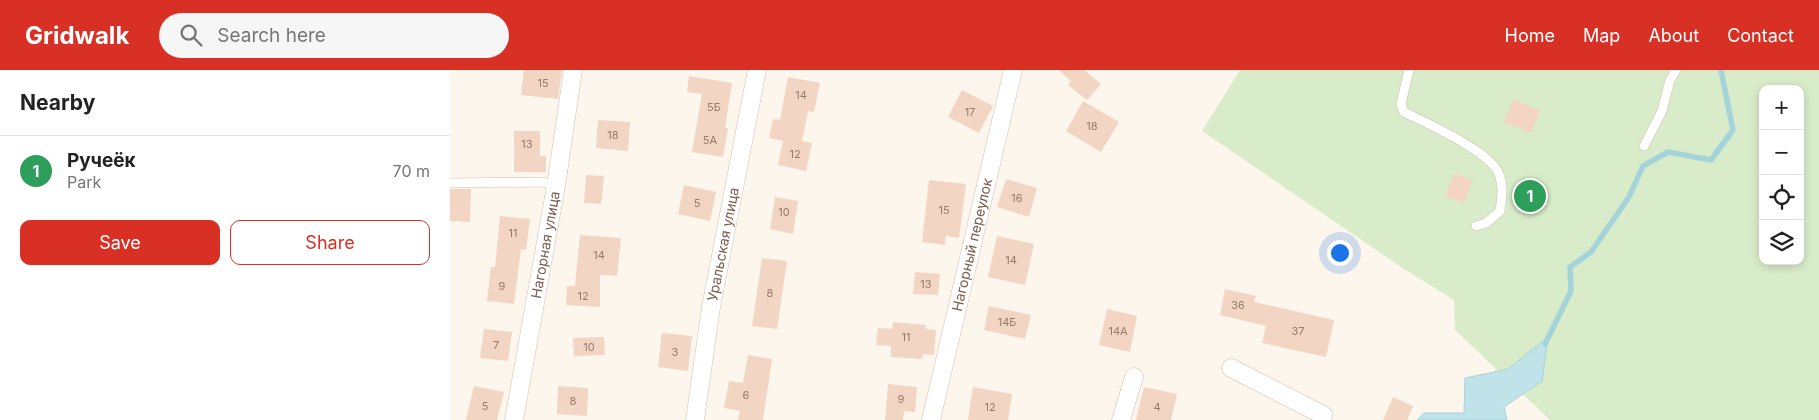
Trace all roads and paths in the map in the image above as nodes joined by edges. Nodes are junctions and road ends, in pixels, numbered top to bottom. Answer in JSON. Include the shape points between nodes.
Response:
{"nodes":[{"id":1,"x":573,"y":70,"type":"edge"},
{"id":2,"x":757,"y":70,"type":"edge"},
{"id":3,"x":1013,"y":70,"type":"edge"},
{"id":4,"x":1409,"y":70,"type":"edge"},
{"id":5,"x":1676,"y":70,"type":"edge"},
{"id":6,"x":1644,"y":146,"type":"dead end"},
{"id":7,"x":450,"y":183,"type":"edge"},
{"id":8,"x":556,"y":186,"type":"junction"},
{"id":9,"x":1476,"y":226,"type":"dead end"},
{"id":10,"x":1231,"y":368,"type":"dead end"},
{"id":11,"x":1134,"y":377,"type":"dead end"},
{"id":12,"x":514,"y":420,"type":"edge"},
{"id":13,"x":695,"y":420,"type":"edge"},
{"id":14,"x":932,"y":420,"type":"edge"},
{"id":15,"x":1121,"y":420,"type":"edge"},
{"id":16,"x":1322,"y":420,"type":"edge"}],
"edges":[{"from":1,"to":8,"type":"street","name":"Нагорная улица"},
{"from":2,"to":13,"type":"street","name":"Уральская улица","via":[[711,307]]},
{"from":3,"to":14,"type":"street","name":"Нагорный переулок"},
{"from":4,"to":9,"type":"lane","via":[[1401,104],[1404,112],[1477,152],[1498,171],[1503,188],[1500,211],[1486,223]]},
{"from":5,"to":6,"type":"lane","via":[[1662,110]]},
{"from":7,"to":8,"type":"lane","via":[[543,182]]},
{"from":8,"to":12,"type":"street","name":"Нагорная улица"},
{"from":10,"to":16,"type":"street","via":[[1323,415]]},
{"from":11,"to":15,"type":"street"}]}
